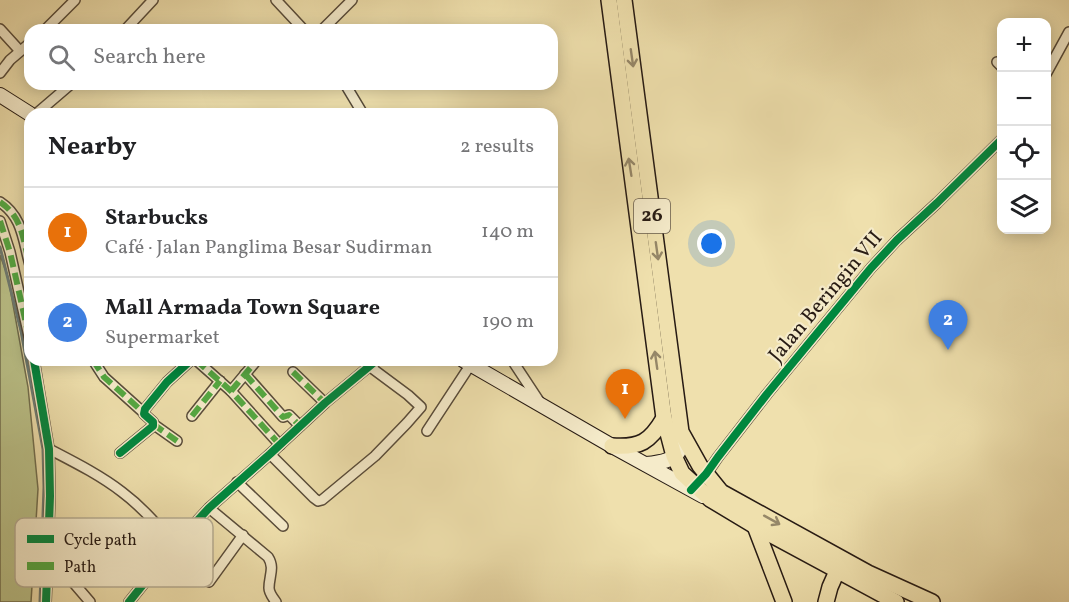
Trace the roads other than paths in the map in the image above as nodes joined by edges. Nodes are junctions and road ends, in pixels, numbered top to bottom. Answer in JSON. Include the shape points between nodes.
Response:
{"nodes":[{"id":1,"x":75,"y":0,"type":"edge"},
{"id":2,"x":153,"y":0,"type":"edge"},
{"id":3,"x":276,"y":0,"type":"edge"},
{"id":4,"x":352,"y":0,"type":"edge"},
{"id":5,"x":609,"y":0,"type":"edge"},
{"id":6,"x":624,"y":0,"type":"edge"},
{"id":7,"x":51,"y":24,"type":"edge"},
{"id":8,"x":130,"y":24,"type":"edge"},
{"id":9,"x":298,"y":24,"type":"edge"},
{"id":10,"x":328,"y":24,"type":"edge"},
{"id":11,"x":0,"y":29,"type":"edge"},
{"id":12,"x":1069,"y":32,"type":"edge"},
{"id":13,"x":24,"y":48,"type":"edge"},
{"id":14,"x":20,"y":51,"type":"junction"},
{"id":15,"x":1048,"y":72,"type":"edge"},
{"id":16,"x":0,"y":73,"type":"edge"},
{"id":17,"x":64,"y":90,"type":"edge"},
{"id":18,"x":349,"y":90,"type":"edge"},
{"id":19,"x":0,"y":95,"type":"edge"},
{"id":20,"x":43,"y":108,"type":"edge"},
{"id":21,"x":359,"y":108,"type":"edge"},
{"id":22,"x":24,"y":110,"type":"edge"},
{"id":23,"x":997,"y":143,"type":"edge"},
{"id":24,"x":0,"y":202,"type":"edge"},
{"id":25,"x":0,"y":221,"type":"edge"},
{"id":26,"x":646,"y":222,"type":"junction"},
{"id":27,"x":24,"y":240,"type":"edge"},
{"id":28,"x":24,"y":314,"type":"edge"},
{"id":29,"x":35,"y":366,"type":"edge"},
{"id":30,"x":97,"y":366,"type":"edge"},
{"id":31,"x":184,"y":366,"type":"edge"},
{"id":32,"x":203,"y":366,"type":"edge"},
{"id":33,"x":252,"y":366,"type":"edge"},
{"id":34,"x":369,"y":366,"type":"edge"},
{"id":35,"x":376,"y":366,"type":"edge"},
{"id":36,"x":465,"y":366,"type":"edge"},
{"id":37,"x":474,"y":366,"type":"edge"},
{"id":38,"x":516,"y":366,"type":"edge"},
{"id":39,"x":293,"y":372,"type":"dead end"},
{"id":40,"x":245,"y":374,"type":"junction"},
{"id":41,"x":220,"y":381,"type":"junction"},
{"id":42,"x":231,"y":391,"type":"junction"},
{"id":43,"x":324,"y":403,"type":"junction"},
{"id":44,"x":542,"y":406,"type":"junction"},
{"id":45,"x":144,"y":413,"type":"junction"},
{"id":46,"x":192,"y":416,"type":"dead end"},
{"id":47,"x":664,"y":418,"type":"junction"},
{"id":48,"x":153,"y":424,"type":"junction"},
{"id":49,"x":300,"y":426,"type":"junction"},
{"id":50,"x":427,"y":431,"type":"dead end"},
{"id":51,"x":681,"y":432,"type":"junction"},
{"id":52,"x":177,"y":441,"type":"dead end"},
{"id":53,"x":280,"y":445,"type":"junction"},
{"id":54,"x":612,"y":446,"type":"junction"},
{"id":55,"x":49,"y":449,"type":"junction"},
{"id":56,"x":120,"y":453,"type":"dead end"},
{"id":57,"x":270,"y":454,"type":"junction"},
{"id":58,"x":674,"y":456,"type":"junction"},
{"id":59,"x":646,"y":464,"type":"junction"},
{"id":60,"x":682,"y":473,"type":"junction"},
{"id":61,"x":237,"y":482,"type":"junction"},
{"id":62,"x":699,"y":483,"type":"junction"},
{"id":63,"x":716,"y":495,"type":"junction"},
{"id":64,"x":209,"y":508,"type":"junction"},
{"id":65,"x":49,"y":518,"type":"edge"},
{"id":66,"x":151,"y":518,"type":"edge"},
{"id":67,"x":200,"y":518,"type":"edge"},
{"id":68,"x":283,"y":526,"type":"dead end"},
{"id":69,"x":755,"y":526,"type":"junction"},
{"id":70,"x":243,"y":535,"type":"junction"},
{"id":71,"x":840,"y":565,"type":"junction"},
{"id":72,"x":213,"y":576,"type":"edge"},
{"id":73,"x":47,"y":587,"type":"edge"},
{"id":74,"x":77,"y":587,"type":"edge"},
{"id":75,"x":141,"y":587,"type":"edge"},
{"id":76,"x":46,"y":602,"type":"edge"},
{"id":77,"x":90,"y":602,"type":"edge"},
{"id":78,"x":129,"y":602,"type":"edge"},
{"id":79,"x":276,"y":602,"type":"edge"},
{"id":80,"x":784,"y":602,"type":"edge"},
{"id":81,"x":826,"y":602,"type":"edge"},
{"id":82,"x":896,"y":602,"type":"edge"},
{"id":83,"x":931,"y":602,"type":"edge"}],
"edges":[{"from":1,"to":7,"type":"street"},
{"from":2,"to":8,"type":"street"},
{"from":3,"to":9,"type":"street"},
{"from":4,"to":10,"type":"street"},
{"from":26,"to":5,"type":"main road","number":"26","one_way":true,"via":[[628,154]]},
{"from":6,"to":26,"type":"main road","number":"26","one_way":true,"via":[[643,134]]},
{"from":11,"to":14,"type":"street"},
{"from":12,"to":15,"type":"street"},
{"from":13,"to":14,"type":"street"},
{"from":14,"to":16,"type":"street"},
{"from":17,"to":20,"type":"street"},
{"from":18,"to":21,"type":"street"},
{"from":19,"to":22,"type":"main road"},
{"from":23,"to":62,"type":"street","name":"Jalan Beringin VII","via":[[871,268]]},
{"from":24,"to":27,"type":"street","via":[[14,215]]},
{"from":25,"to":28,"type":"street"},
{"from":47,"to":26,"type":"main road","number":"26","one_way":true},
{"from":26,"to":51,"type":"main road","number":"26","one_way":true},
{"from":29,"to":55,"type":"street"},
{"from":30,"to":45,"type":"street"},
{"from":31,"to":45,"type":"street"},
{"from":32,"to":41,"type":"street"},
{"from":33,"to":40,"type":"street"},
{"from":34,"to":43,"type":"street"},
{"from":35,"to":57,"type":"street","via":[[421,407],[361,469],[320,501]]},
{"from":36,"to":50,"type":"street"},
{"from":37,"to":44,"type":"main road"},
{"from":38,"to":44,"type":"street"},
{"from":39,"to":43,"type":"street"},
{"from":40,"to":42,"type":"street"},
{"from":40,"to":49,"type":"street","via":[[283,417],[289,416]]},
{"from":41,"to":42,"type":"street"},
{"from":41,"to":46,"type":"street"},
{"from":42,"to":53,"type":"street"},
{"from":43,"to":49,"type":"street"},
{"from":44,"to":54,"type":"main road"},
{"from":45,"to":48,"type":"street"},
{"from":47,"to":54,"type":"main road","via":[[655,433],[641,444]]},
{"from":47,"to":58,"type":"main road","number":"26"},
{"from":48,"to":52,"type":"street"},
{"from":48,"to":56,"type":"street"},
{"from":49,"to":53,"type":"street"},
{"from":51,"to":58,"type":"main road","via":[[680,450]]},
{"from":51,"to":62,"type":"main road","number":"26"},
{"from":53,"to":57,"type":"street"},
{"from":54,"to":59,"type":"main road"},
{"from":55,"to":65,"type":"street"},
{"from":55,"to":66,"type":"street","via":[[105,480]]},
{"from":57,"to":61,"type":"street"},
{"from":58,"to":59,"type":"main road"},
{"from":58,"to":60,"type":"main road","number":"26"},
{"from":59,"to":60,"type":"main road"},
{"from":59,"to":62,"type":"main road"},
{"from":60,"to":62,"type":"main road","number":"26"},
{"from":61,"to":64,"type":"street"},
{"from":61,"to":68,"type":"street"},
{"from":62,"to":63,"type":"main road","number":"26"},
{"from":62,"to":63,"type":"main road"},
{"from":63,"to":69,"type":"main road","number":"26"},
{"from":63,"to":71,"type":"main road","number":"26","one_way":true},
{"from":64,"to":67,"type":"street"},
{"from":64,"to":70,"type":"street"},
{"from":69,"to":71,"type":"main road","number":"26"},
{"from":69,"to":80,"type":"main road"},
{"from":70,"to":72,"type":"street"},
{"from":70,"to":79,"type":"street","via":[[270,560],[269,591]]},
{"from":71,"to":81,"type":"main road"},
{"from":71,"to":82,"type":"main road","number":"26"},
{"from":71,"to":83,"type":"main road","number":"26","via":[[868,573]]},
{"from":73,"to":76,"type":"street"},
{"from":74,"to":77,"type":"street"},
{"from":75,"to":78,"type":"street"}]}
